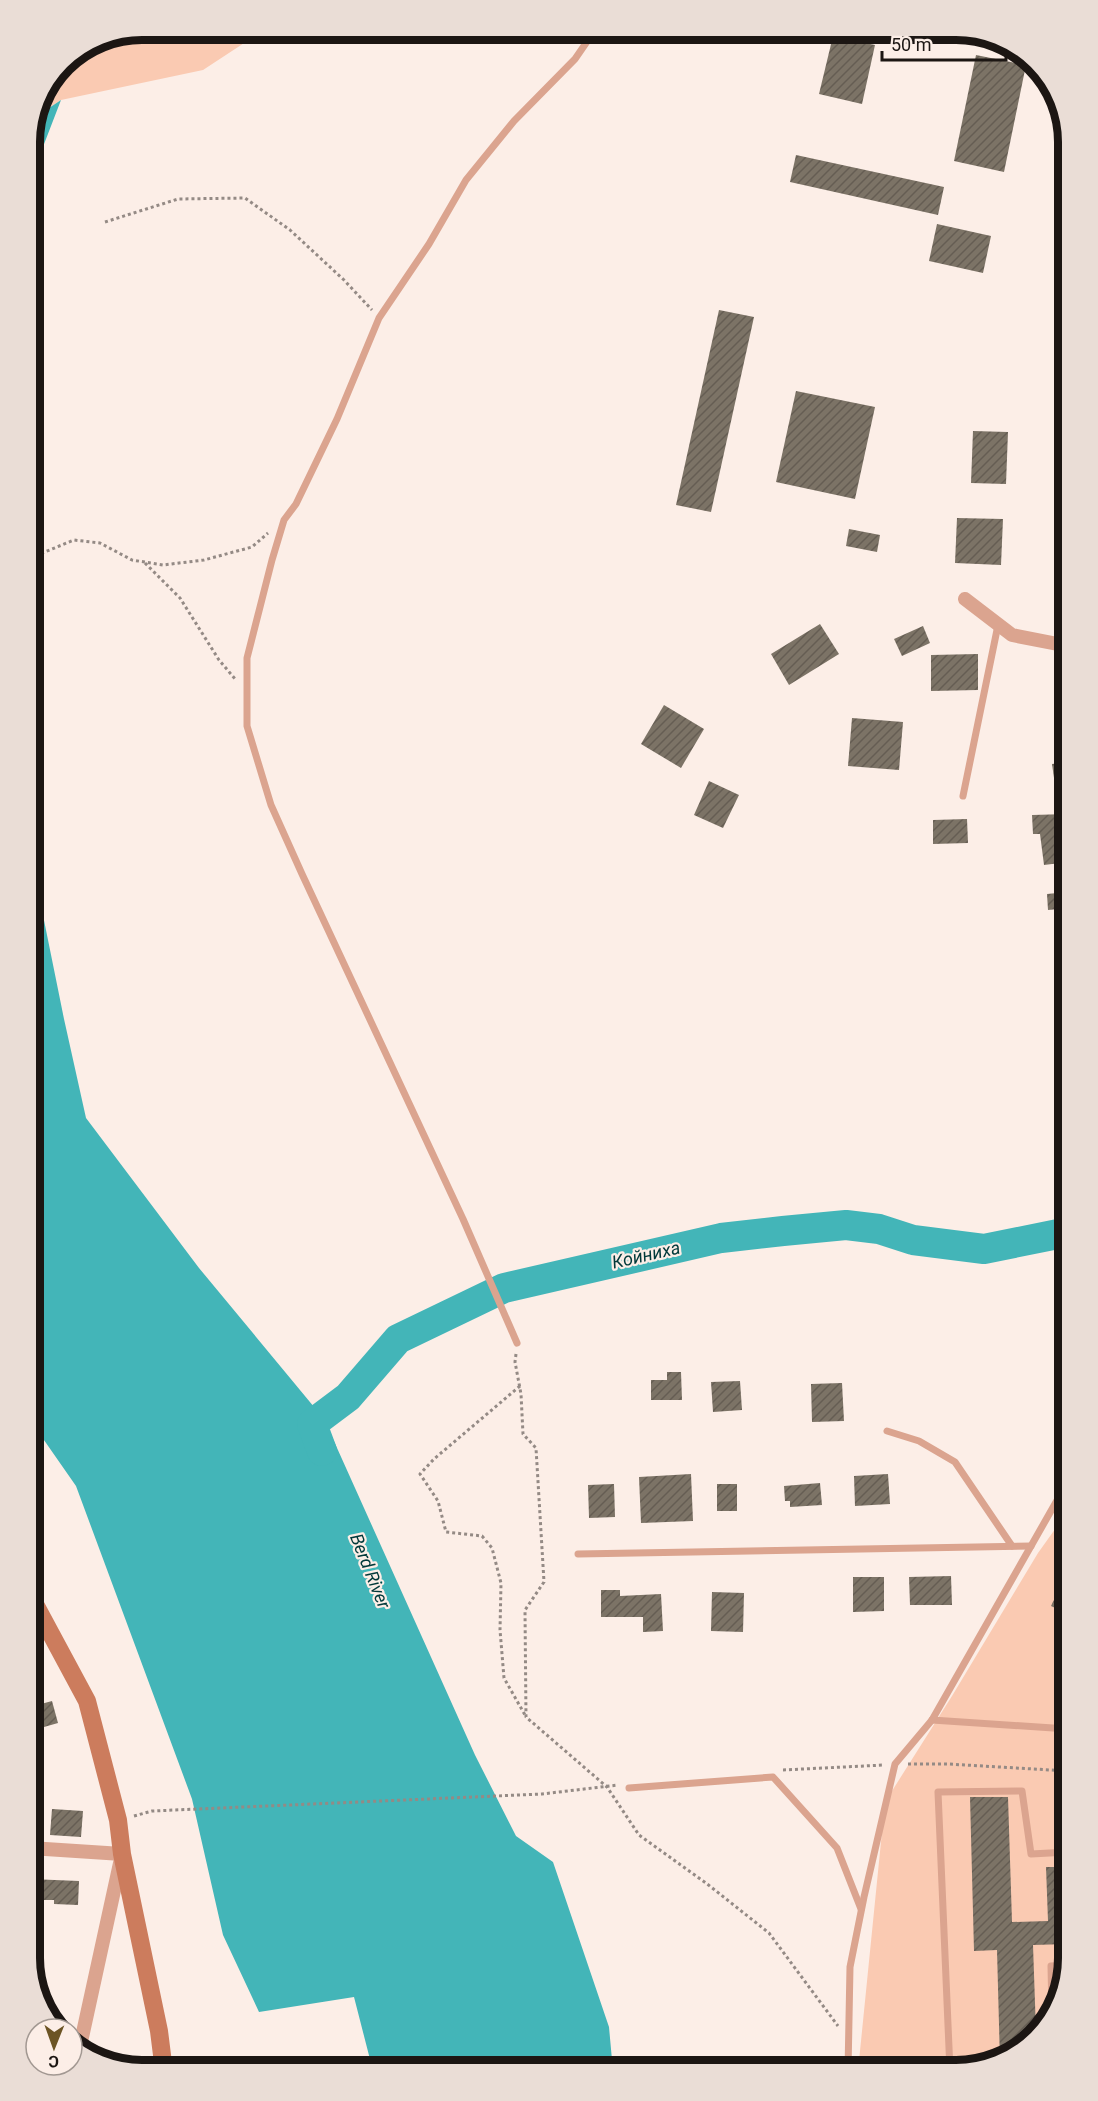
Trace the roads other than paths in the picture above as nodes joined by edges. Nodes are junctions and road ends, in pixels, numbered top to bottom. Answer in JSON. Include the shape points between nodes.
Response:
{"nodes":[{"id":1,"x":588,"y":41,"type":"edge"},
{"id":2,"x":965,"y":599,"type":"dead end"},
{"id":3,"x":998,"y":625,"type":"junction"},
{"id":4,"x":1058,"y":644,"type":"edge"},
{"id":5,"x":963,"y":796,"type":"dead end"},
{"id":6,"x":517,"y":1343,"type":"road end"},
{"id":7,"x":887,"y":1431,"type":"dead end"},
{"id":8,"x":1058,"y":1499,"type":"edge"},
{"id":9,"x":1012,"y":1546,"type":"junction"},
{"id":10,"x":1031,"y":1546,"type":"junction"},
{"id":11,"x":578,"y":1554,"type":"dead end"},
{"id":12,"x":40,"y":1614,"type":"edge"},
{"id":13,"x":932,"y":1720,"type":"junction"},
{"id":14,"x":1058,"y":1728,"type":"edge"},
{"id":15,"x":629,"y":1788,"type":"dead end"},
{"id":16,"x":40,"y":1849,"type":"edge"},
{"id":17,"x":1058,"y":1853,"type":"edge"},
{"id":18,"x":122,"y":1854,"type":"junction"},
{"id":19,"x":861,"y":1909,"type":"junction"},
{"id":20,"x":1057,"y":1966,"type":"edge"},
{"id":21,"x":1052,"y":1993,"type":"edge"},
{"id":22,"x":84,"y":2028,"type":"edge"},
{"id":23,"x":163,"y":2060,"type":"edge"},
{"id":24,"x":848,"y":2060,"type":"edge"},
{"id":25,"x":950,"y":2060,"type":"edge"}],
"edges":[{"from":1,"to":6,"type":"lane","via":[[466,180],[379,318],[337,419],[296,504],[284,520],[247,658],[247,726],[271,805]]},
{"from":2,"to":3,"type":"street"},
{"from":3,"to":4,"type":"street","via":[[1012,635]]},
{"from":3,"to":5,"type":"lane"},
{"from":7,"to":9,"type":"lane","via":[[919,1441],[955,1462]]},
{"from":8,"to":10,"type":"lane"},
{"from":9,"to":10,"type":"lane"},
{"from":9,"to":11,"type":"lane"},
{"from":10,"to":13,"type":"lane"},
{"from":12,"to":18,"type":"street","via":[[87,1701],[118,1820]]},
{"from":13,"to":14,"type":"lane"},
{"from":13,"to":19,"type":"lane","via":[[895,1764]]},
{"from":15,"to":19,"type":"lane","via":[[773,1777],[837,1848]]},
{"from":16,"to":18,"type":"street"},
{"from":17,"to":25,"type":"lane","via":[[1031,1854],[1022,1791],[938,1792]]},
{"from":18,"to":22,"type":"street"},
{"from":18,"to":23,"type":"street"},
{"from":19,"to":24,"type":"lane","via":[[850,1967]]},
{"from":20,"to":21,"type":"lane","via":[[1051,1966]]}]}
